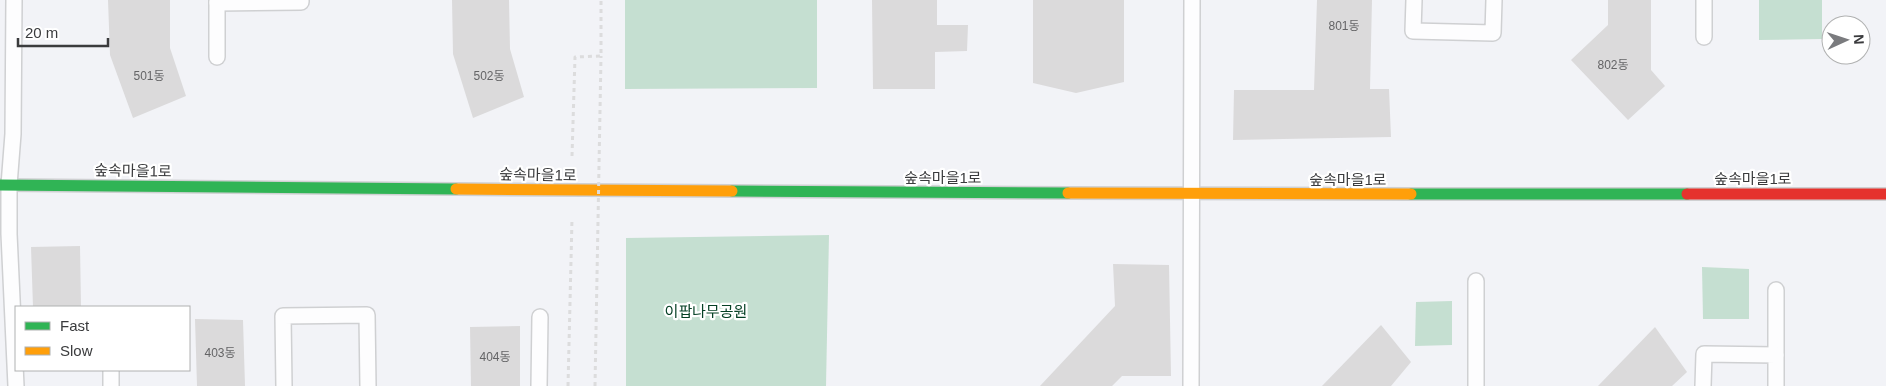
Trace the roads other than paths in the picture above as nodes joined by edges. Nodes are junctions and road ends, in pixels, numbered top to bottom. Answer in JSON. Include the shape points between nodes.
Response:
{"nodes":[{"id":1,"x":14,"y":0,"type":"edge"},
{"id":2,"x":301,"y":0,"type":"edge"},
{"id":3,"x":1192,"y":0,"type":"edge"},
{"id":4,"x":1414,"y":0,"type":"edge"},
{"id":5,"x":1494,"y":0,"type":"edge"},
{"id":6,"x":1704,"y":0,"type":"edge"},
{"id":7,"x":217,"y":2,"type":"edge"},
{"id":8,"x":1704,"y":37,"type":"dead end"},
{"id":9,"x":217,"y":57,"type":"dead end"},
{"id":10,"x":5,"y":185,"type":"edge"},
{"id":11,"x":1191,"y":194,"type":"junction"},
{"id":12,"x":1886,"y":194,"type":"edge"},
{"id":13,"x":1476,"y":281,"type":"dead end"},
{"id":14,"x":1776,"y":290,"type":"dead end"},
{"id":15,"x":540,"y":317,"type":"dead end"},
{"id":16,"x":1776,"y":355,"type":"junction"},
{"id":17,"x":15,"y":364,"type":"edge"},
{"id":18,"x":15,"y":371,"type":"edge"},
{"id":19,"x":111,"y":371,"type":"edge"},
{"id":20,"x":16,"y":386,"type":"edge"},
{"id":21,"x":111,"y":386,"type":"edge"},
{"id":22,"x":284,"y":386,"type":"edge"},
{"id":23,"x":368,"y":386,"type":"edge"},
{"id":24,"x":539,"y":386,"type":"edge"},
{"id":25,"x":1191,"y":386,"type":"edge"},
{"id":26,"x":1476,"y":386,"type":"edge"},
{"id":27,"x":1703,"y":386,"type":"edge"},
{"id":28,"x":1776,"y":386,"type":"edge"}],
"edges":[{"from":1,"to":10,"type":"lane","via":[[13,134]]},
{"from":2,"to":7,"type":"lane"},
{"from":3,"to":11,"type":"lane"},
{"from":4,"to":5,"type":"lane","via":[[1413,31],[1493,34]]},
{"from":6,"to":8,"type":"lane"},
{"from":7,"to":9,"type":"lane"},
{"from":10,"to":11,"type":"street","name":"숲속마을1로"},
{"from":10,"to":17,"type":"lane"},
{"from":11,"to":12,"type":"street","name":"숲속마을1로"},
{"from":11,"to":25,"type":"lane"},
{"from":13,"to":26,"type":"lane"},
{"from":14,"to":16,"type":"lane"},
{"from":15,"to":24,"type":"lane"},
{"from":16,"to":27,"type":"lane","via":[[1704,354]]},
{"from":16,"to":28,"type":"lane"},
{"from":18,"to":20,"type":"lane"},
{"from":19,"to":21,"type":"lane"},
{"from":22,"to":23,"type":"lane","via":[[283,316],[367,316]]}]}
